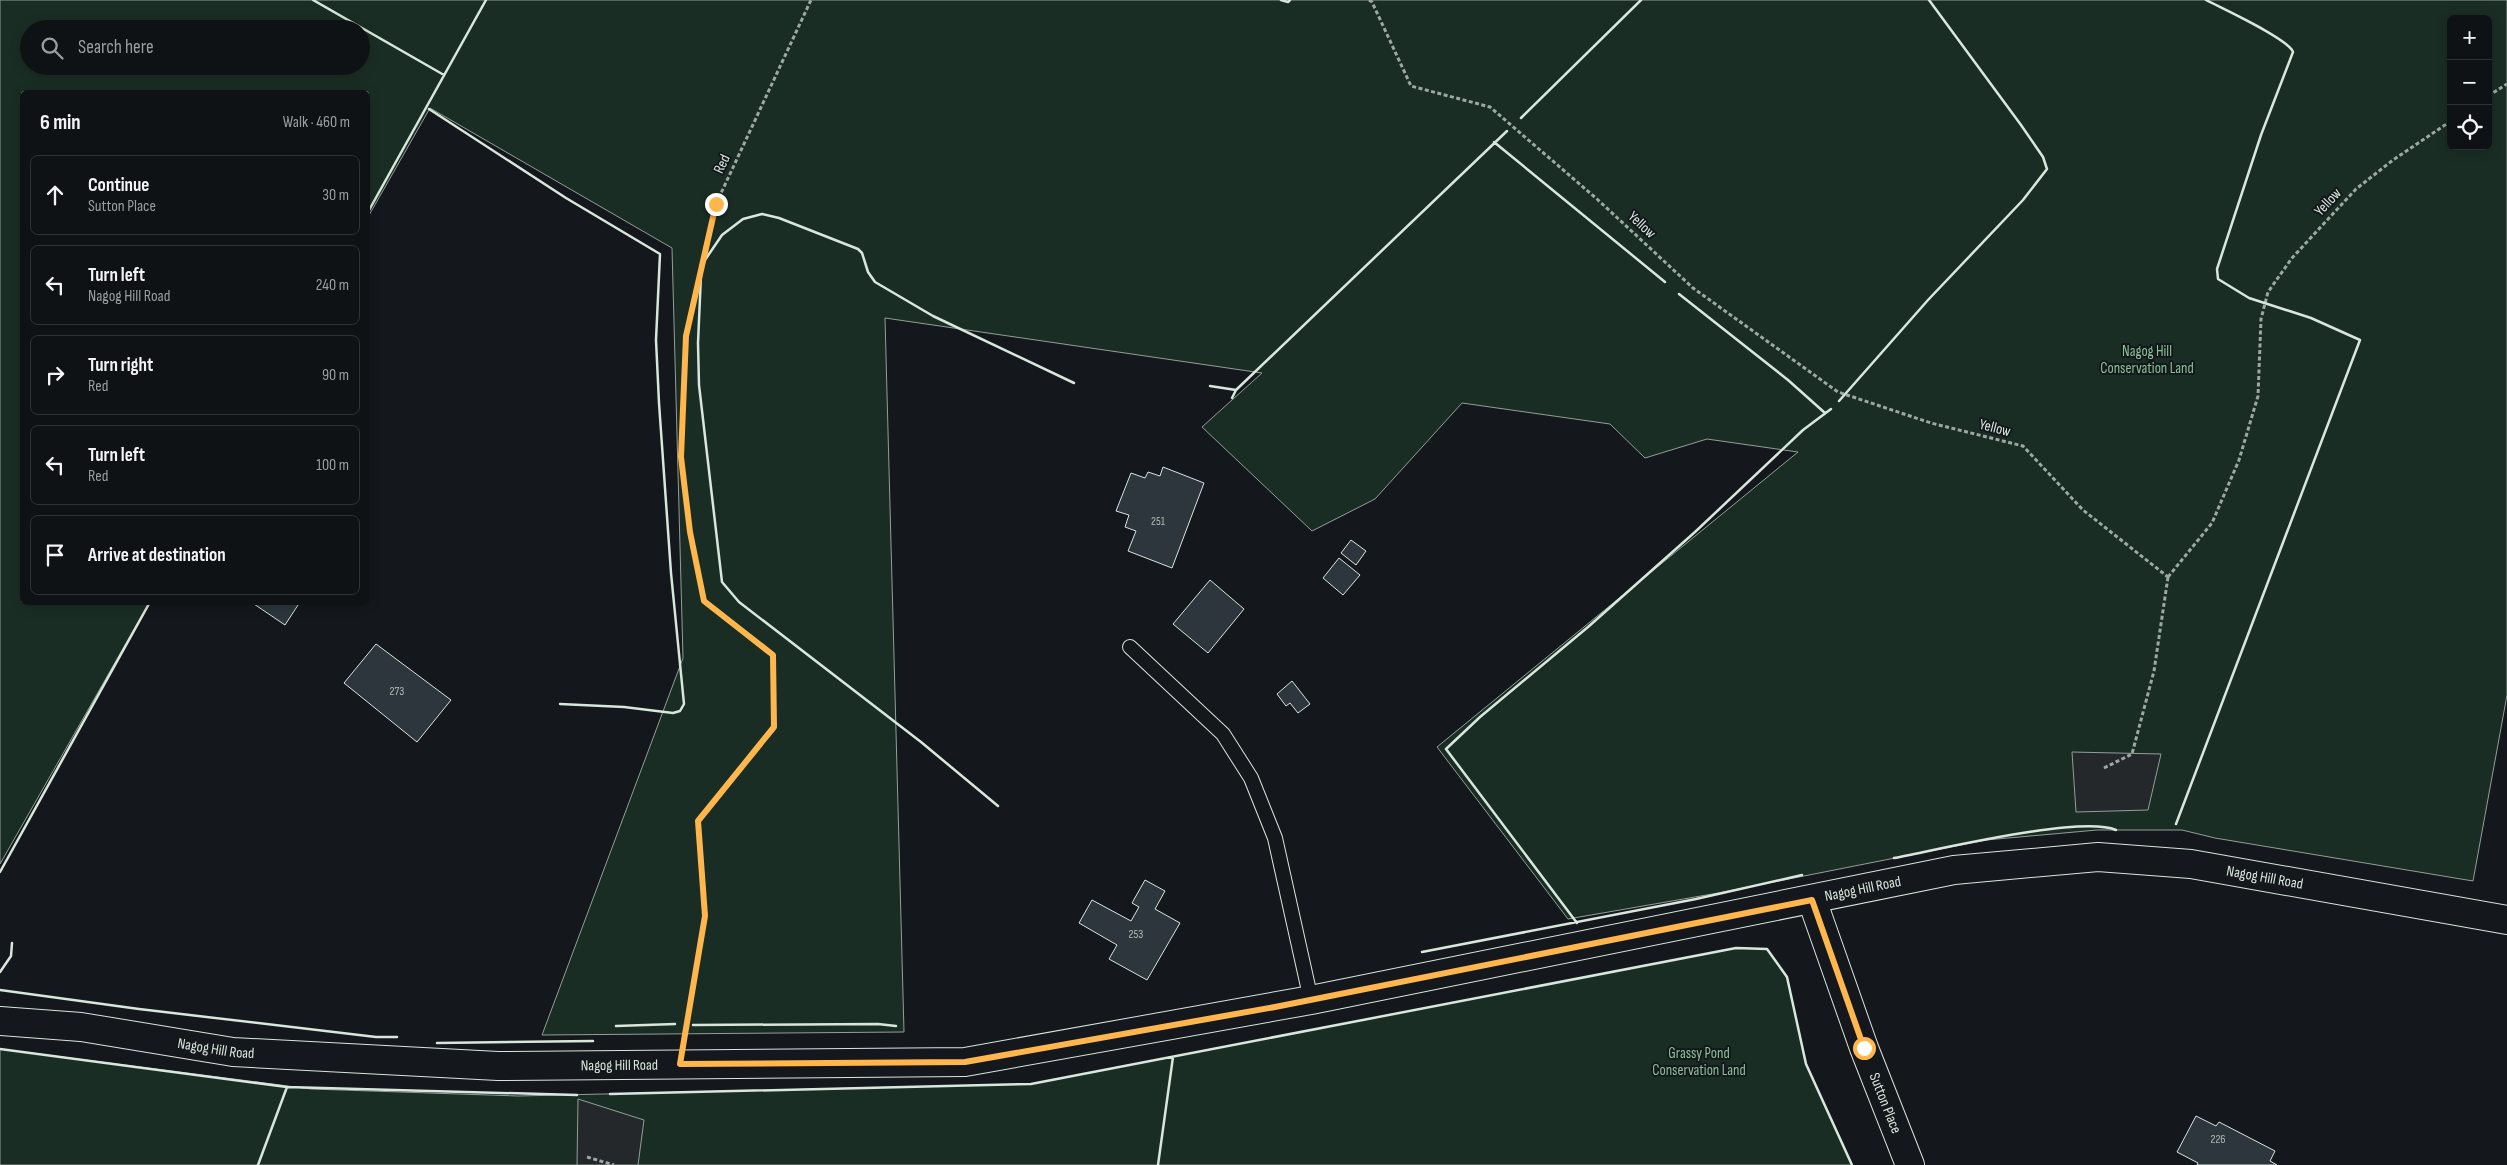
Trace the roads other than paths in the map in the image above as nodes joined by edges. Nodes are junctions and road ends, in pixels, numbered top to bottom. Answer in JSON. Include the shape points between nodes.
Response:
{"nodes":[{"id":1,"x":1130,"y":647,"type":"dead end"},
{"id":2,"x":1812,"y":900,"type":"junction"},
{"id":3,"x":2507,"y":920,"type":"edge"},
{"id":4,"x":1311,"y":1000,"type":"junction"},
{"id":5,"x":0,"y":1021,"type":"edge"},
{"id":6,"x":1910,"y":1165,"type":"edge"}],
"edges":[{"from":1,"to":4,"type":"lane","via":[[1223,734],[1251,778],[1275,838]]},
{"from":2,"to":3,"type":"street","name":"Nagog Hill Road","via":[[1954,870],[2098,857],[2191,864]]},
{"from":2,"to":4,"type":"street","name":"Nagog Hill Road"},
{"from":2,"to":6,"type":"street","name":"Sutton Place","via":[[1864,1048]]},
{"from":4,"to":5,"type":"street","name":"Nagog Hill Road","via":[[965,1062],[498,1066],[233,1052],[81,1028]]}]}
